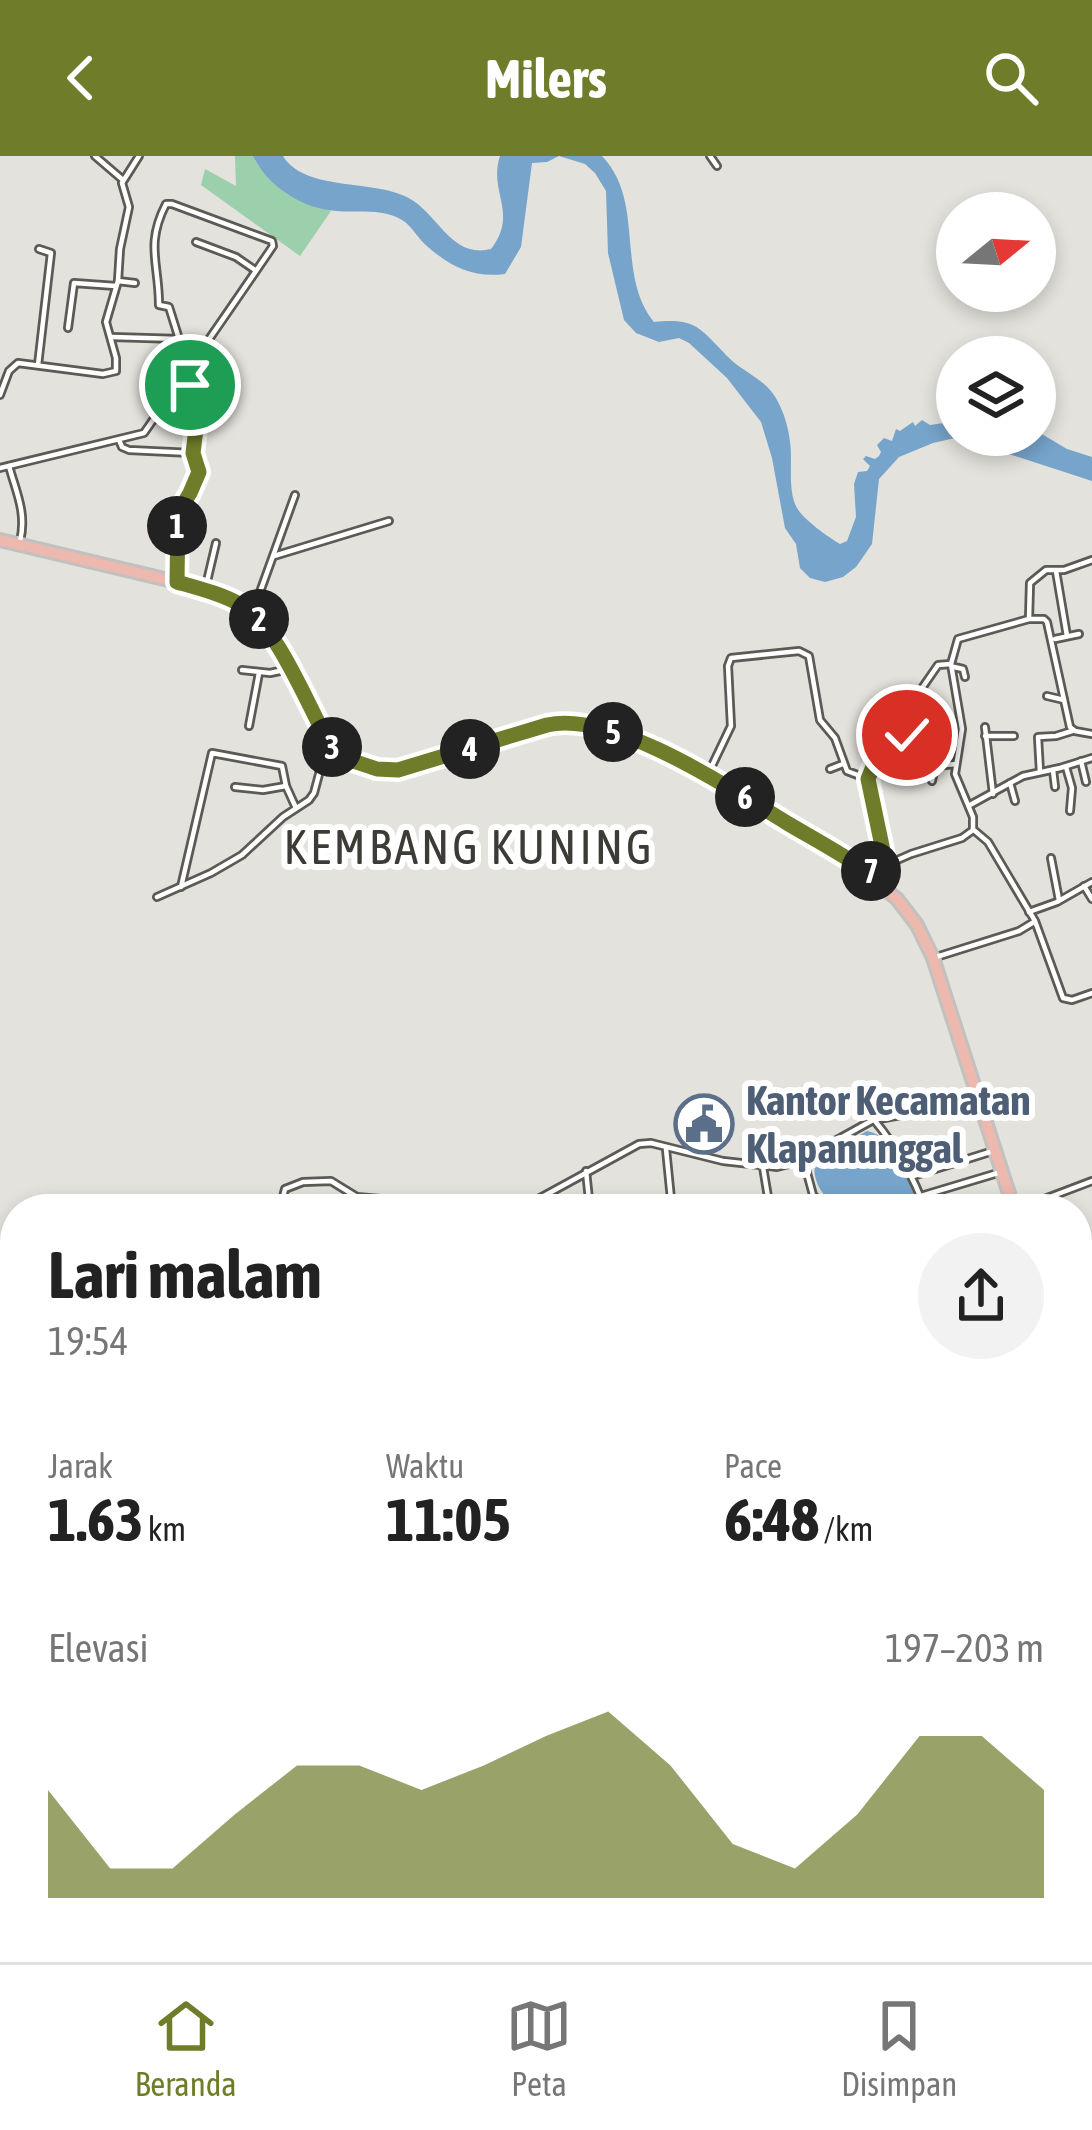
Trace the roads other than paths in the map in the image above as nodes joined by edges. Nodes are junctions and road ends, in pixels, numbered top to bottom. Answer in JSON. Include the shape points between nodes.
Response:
{"nodes":[{"id":1,"x":95,"y":156,"type":"edge"},
{"id":2,"x":139,"y":156,"type":"edge"},
{"id":3,"x":710,"y":156,"type":"edge"},
{"id":4,"x":717,"y":166,"type":"dead end"},
{"id":5,"x":123,"y":179,"type":"junction"},
{"id":6,"x":196,"y":242,"type":"dead end"},
{"id":7,"x":39,"y":249,"type":"dead end"},
{"id":8,"x":255,"y":270,"type":"junction"},
{"id":9,"x":135,"y":283,"type":"dead end"},
{"id":10,"x":117,"y":284,"type":"junction"},
{"id":11,"x":68,"y":328,"type":"dead end"},
{"id":12,"x":110,"y":336,"type":"junction"},
{"id":13,"x":178,"y":339,"type":"junction"},
{"id":14,"x":38,"y":365,"type":"junction"},
{"id":15,"x":186,"y":371,"type":"junction"},
{"id":16,"x":0,"y":395,"type":"edge"},
{"id":17,"x":119,"y":440,"type":"junction"},
{"id":18,"x":193,"y":453,"type":"junction"},
{"id":19,"x":9,"y":466,"type":"junction"},
{"id":20,"x":0,"y":468,"type":"edge"},
{"id":21,"x":295,"y":495,"type":"dead end"},
{"id":22,"x":389,"y":521,"type":"dead end"},
{"id":23,"x":2,"y":538,"type":"edge"},
{"id":24,"x":19,"y":543,"type":"junction"},
{"id":25,"x":216,"y":543,"type":"dead end"},
{"id":26,"x":273,"y":556,"type":"junction"},
{"id":27,"x":1092,"y":560,"type":"edge"},
{"id":28,"x":1055,"y":570,"type":"junction"},
{"id":29,"x":177,"y":582,"type":"junction"},
{"id":30,"x":205,"y":590,"type":"junction"},
{"id":31,"x":221,"y":597,"type":"junction"},
{"id":32,"x":1029,"y":619,"type":"junction"},
{"id":33,"x":1078,"y":634,"type":"dead end"},
{"id":34,"x":1067,"y":636,"type":"junction"},
{"id":35,"x":1053,"y":640,"type":"junction"},
{"id":36,"x":951,"y":665,"type":"junction"},
{"id":37,"x":289,"y":669,"type":"junction"},
{"id":38,"x":242,"y":670,"type":"dead end"},
{"id":39,"x":259,"y":673,"type":"junction"},
{"id":40,"x":965,"y":677,"type":"dead end"},
{"id":41,"x":1047,"y":696,"type":"dead end"},
{"id":42,"x":1064,"y":700,"type":"junction"},
{"id":43,"x":249,"y":726,"type":"dead end"},
{"id":44,"x":985,"y":728,"type":"dead end"},
{"id":45,"x":1072,"y":730,"type":"junction"},
{"id":46,"x":1092,"y":734,"type":"edge"},
{"id":47,"x":985,"y":736,"type":"junction"},
{"id":48,"x":1014,"y":736,"type":"dead end"},
{"id":49,"x":334,"y":750,"type":"junction"},
{"id":50,"x":1092,"y":758,"type":"edge"},
{"id":51,"x":1081,"y":761,"type":"junction"},
{"id":52,"x":843,"y":764,"type":"junction"},
{"id":53,"x":956,"y":764,"type":"junction"},
{"id":54,"x":1066,"y":767,"type":"junction"},
{"id":55,"x":830,"y":769,"type":"dead end"},
{"id":56,"x":1053,"y":770,"type":"junction"},
{"id":57,"x":1040,"y":772,"type":"junction"},
{"id":58,"x":708,"y":775,"type":"junction"},
{"id":59,"x":868,"y":779,"type":"junction"},
{"id":60,"x":932,"y":781,"type":"dead end"},
{"id":61,"x":1086,"y":782,"type":"dead end"},
{"id":62,"x":1010,"y":783,"type":"junction"},
{"id":63,"x":286,"y":786,"type":"junction"},
{"id":64,"x":236,"y":787,"type":"dead end"},
{"id":65,"x":1054,"y":787,"type":"dead end"},
{"id":66,"x":993,"y":794,"type":"junction"},
{"id":67,"x":1015,"y":801,"type":"dead end"},
{"id":68,"x":968,"y":806,"type":"junction"},
{"id":69,"x":296,"y":808,"type":"junction"},
{"id":70,"x":1070,"y":811,"type":"dead end"},
{"id":71,"x":973,"y":830,"type":"junction"},
{"id":72,"x":1052,"y":858,"type":"dead end"},
{"id":73,"x":886,"y":865,"type":"junction"},
{"id":74,"x":868,"y":872,"type":"junction"},
{"id":75,"x":1092,"y":882,"type":"edge"},
{"id":76,"x":1084,"y":886,"type":"junction"},
{"id":77,"x":181,"y":887,"type":"junction"},
{"id":78,"x":157,"y":897,"type":"dead end"},
{"id":79,"x":1092,"y":899,"type":"edge"},
{"id":80,"x":1059,"y":901,"type":"junction"},
{"id":81,"x":1029,"y":912,"type":"junction"},
{"id":82,"x":1035,"y":921,"type":"junction"},
{"id":83,"x":933,"y":958,"type":"junction"},
{"id":84,"x":1092,"y":993,"type":"edge"},
{"id":85,"x":980,"y":1101,"type":"junction"},
{"id":86,"x":873,"y":1120,"type":"junction"},
{"id":87,"x":666,"y":1148,"type":"junction"},
{"id":88,"x":995,"y":1151,"type":"junction"},
{"id":89,"x":803,"y":1158,"type":"junction"},
{"id":90,"x":763,"y":1166,"type":"junction"},
{"id":91,"x":586,"y":1171,"type":"junction"},
{"id":92,"x":1002,"y":1172,"type":"junction"},
{"id":93,"x":913,"y":1176,"type":"junction"},
{"id":94,"x":1092,"y":1181,"type":"edge"},
{"id":95,"x":284,"y":1194,"type":"edge"},
{"id":96,"x":352,"y":1194,"type":"edge"},
{"id":97,"x":547,"y":1194,"type":"edge"},
{"id":98,"x":588,"y":1194,"type":"edge"},
{"id":99,"x":671,"y":1194,"type":"edge"},
{"id":100,"x":768,"y":1194,"type":"edge"},
{"id":101,"x":814,"y":1194,"type":"edge"},
{"id":102,"x":919,"y":1194,"type":"edge"},
{"id":103,"x":927,"y":1194,"type":"edge"},
{"id":104,"x":1010,"y":1194,"type":"edge"},
{"id":105,"x":1057,"y":1194,"type":"edge"}],
"edges":[{"from":1,"to":5,"type":"street"},
{"from":2,"to":5,"type":"street"},
{"from":3,"to":4,"type":"street"},
{"from":5,"to":10,"type":"street","via":[[129,207]]},
{"from":6,"to":8,"type":"street"},
{"from":7,"to":14,"type":"street","via":[[51,253]]},
{"from":8,"to":13,"type":"street","via":[[272,241],[166,204],[153,256],[159,305],[170,307]]},
{"from":8,"to":15,"type":"street"},
{"from":9,"to":10,"type":"street"},
{"from":10,"to":11,"type":"street","via":[[74,283]]},
{"from":10,"to":12,"type":"street"},
{"from":12,"to":13,"type":"street"},
{"from":12,"to":14,"type":"street","via":[[115,373]]},
{"from":13,"to":15,"type":"street"},
{"from":14,"to":16,"type":"street","via":[[13,365]]},
{"from":15,"to":17,"type":"street","via":[[144,433]]},
{"from":15,"to":18,"type":"street","via":[[197,421]]},
{"from":17,"to":18,"type":"street","via":[[133,450]]},
{"from":17,"to":19,"type":"street"},
{"from":18,"to":29,"type":"street","via":[[199,472],[178,513]]},
{"from":19,"to":20,"type":"street"},
{"from":19,"to":24,"type":"street","via":[[23,511]]},
{"from":21,"to":26,"type":"street"},
{"from":22,"to":26,"type":"street"},
{"from":23,"to":24,"type":"main road"},
{"from":24,"to":29,"type":"main road"},
{"from":25,"to":30,"type":"street"},
{"from":26,"to":31,"type":"street","via":[[256,603]]},
{"from":27,"to":28,"type":"street"},
{"from":28,"to":32,"type":"street","via":[[1030,583]]},
{"from":28,"to":34,"type":"street"},
{"from":29,"to":30,"type":"main road"},
{"from":30,"to":31,"type":"main road"},
{"from":31,"to":37,"type":"main road","via":[[258,618]]},
{"from":32,"to":35,"type":"street","via":[[1046,620]]},
{"from":32,"to":36,"type":"street","via":[[958,639]]},
{"from":33,"to":34,"type":"street"},
{"from":34,"to":35,"type":"street"},
{"from":35,"to":42,"type":"street"},
{"from":36,"to":40,"type":"street"},
{"from":36,"to":53,"type":"street","via":[[962,729]]},
{"from":36,"to":59,"type":"street","via":[[928,676],[905,738],[881,747]]},
{"from":37,"to":39,"type":"street"},
{"from":37,"to":49,"type":"main road"},
{"from":38,"to":39,"type":"street"},
{"from":39,"to":43,"type":"street"},
{"from":41,"to":42,"type":"street"},
{"from":42,"to":45,"type":"street"},
{"from":44,"to":47,"type":"street"},
{"from":45,"to":46,"type":"street"},
{"from":45,"to":57,"type":"street","via":[[1037,738]]},
{"from":47,"to":48,"type":"street"},
{"from":47,"to":66,"type":"street"},
{"from":49,"to":58,"type":"main road","via":[[398,770],[566,722],[613,733]]},
{"from":49,"to":69,"type":"street","via":[[312,797]]},
{"from":50,"to":51,"type":"street"},
{"from":51,"to":54,"type":"street"},
{"from":51,"to":61,"type":"street"},
{"from":52,"to":55,"type":"street"},
{"from":52,"to":58,"type":"street","via":[[836,738],[818,717],[808,656],[799,651],[731,658],[731,725]]},
{"from":52,"to":59,"type":"street"},
{"from":53,"to":60,"type":"street","via":[[935,766]]},
{"from":53,"to":68,"type":"street"},
{"from":54,"to":56,"type":"street"},
{"from":54,"to":70,"type":"street"},
{"from":56,"to":57,"type":"street"},
{"from":56,"to":65,"type":"street"},
{"from":57,"to":62,"type":"street"},
{"from":58,"to":74,"type":"main road"},
{"from":59,"to":73,"type":"street"},
{"from":62,"to":66,"type":"street"},
{"from":62,"to":67,"type":"street"},
{"from":63,"to":64,"type":"street"},
{"from":63,"to":69,"type":"street"},
{"from":63,"to":77,"type":"street","via":[[282,766],[212,752]]},
{"from":66,"to":68,"type":"street"},
{"from":68,"to":71,"type":"street"},
{"from":69,"to":77,"type":"street","via":[[235,860]]},
{"from":71,"to":73,"type":"street"},
{"from":71,"to":81,"type":"street"},
{"from":72,"to":80,"type":"street"},
{"from":73,"to":74,"type":"street"},
{"from":74,"to":83,"type":"main road","via":[[907,911]]},
{"from":75,"to":76,"type":"street"},
{"from":76,"to":79,"type":"street"},
{"from":76,"to":80,"type":"street"},
{"from":77,"to":78,"type":"street"},
{"from":80,"to":81,"type":"street"},
{"from":81,"to":82,"type":"street"},
{"from":82,"to":83,"type":"street"},
{"from":82,"to":84,"type":"street","via":[[1064,998]]},
{"from":83,"to":85,"type":"main road"},
{"from":85,"to":86,"type":"street"},
{"from":85,"to":88,"type":"main road"},
{"from":86,"to":89,"type":"street"},
{"from":86,"to":93,"type":"street"},
{"from":87,"to":90,"type":"street"},
{"from":87,"to":91,"type":"street","via":[[639,1144]]},
{"from":87,"to":99,"type":"street"},
{"from":88,"to":92,"type":"main road"},
{"from":88,"to":93,"type":"street"},
{"from":89,"to":90,"type":"street"},
{"from":89,"to":101,"type":"street"},
{"from":90,"to":100,"type":"street"},
{"from":91,"to":97,"type":"street"},
{"from":91,"to":98,"type":"street"},
{"from":92,"to":103,"type":"street"},
{"from":92,"to":104,"type":"main road"},
{"from":93,"to":102,"type":"street"},
{"from":94,"to":105,"type":"street"},
{"from":95,"to":96,"type":"street","via":[[303,1182],[331,1181]]}]}
